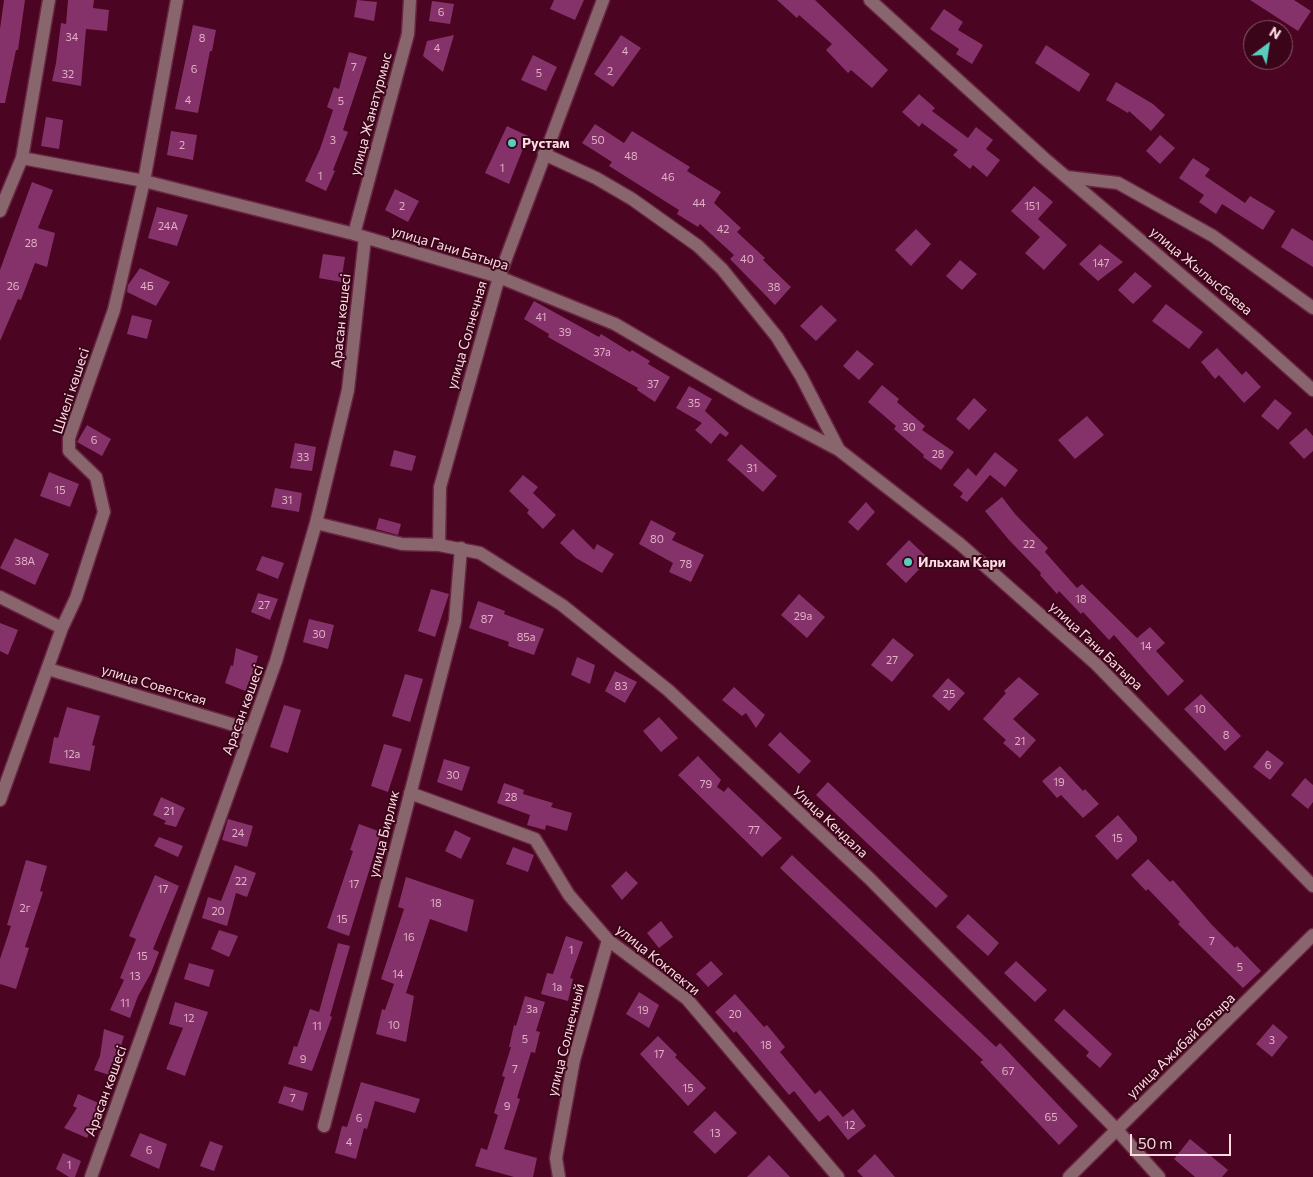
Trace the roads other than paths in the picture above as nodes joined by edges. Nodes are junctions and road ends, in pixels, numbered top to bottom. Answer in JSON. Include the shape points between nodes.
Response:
{"nodes":[{"id":1,"x":49,"y":0,"type":"edge"},
{"id":2,"x":177,"y":0,"type":"edge"},
{"id":3,"x":410,"y":0,"type":"edge"},
{"id":4,"x":603,"y":0,"type":"edge"},
{"id":5,"x":870,"y":0,"type":"edge"},
{"id":6,"x":544,"y":154,"type":"junction"},
{"id":7,"x":22,"y":158,"type":"junction"},
{"id":8,"x":1067,"y":177,"type":"junction"},
{"id":9,"x":144,"y":181,"type":"junction"},
{"id":10,"x":0,"y":211,"type":"edge"},
{"id":11,"x":360,"y":236,"type":"junction"},
{"id":12,"x":498,"y":277,"type":"junction"},
{"id":13,"x":1313,"y":308,"type":"edge"},
{"id":14,"x":1313,"y":390,"type":"edge"},
{"id":15,"x":839,"y":450,"type":"junction"},
{"id":16,"x":316,"y":523,"type":"junction"},
{"id":17,"x":439,"y":545,"type":"junction"},
{"id":18,"x":461,"y":548,"type":"junction"},
{"id":19,"x":0,"y":597,"type":"edge"},
{"id":20,"x":62,"y":628,"type":"junction"},
{"id":21,"x":48,"y":669,"type":"junction"},
{"id":22,"x":251,"y":730,"type":"junction"},
{"id":23,"x":410,"y":793,"type":"junction"},
{"id":24,"x":0,"y":800,"type":"edge"},
{"id":25,"x":1313,"y":886,"type":"edge"},
{"id":26,"x":1313,"y":936,"type":"edge"},
{"id":27,"x":608,"y":940,"type":"junction"},
{"id":28,"x":324,"y":1126,"type":"dead end"},
{"id":29,"x":1117,"y":1130,"type":"junction"},
{"id":30,"x":91,"y":1177,"type":"edge"},
{"id":31,"x":558,"y":1177,"type":"edge"},
{"id":32,"x":838,"y":1177,"type":"edge"},
{"id":33,"x":1069,"y":1177,"type":"edge"},
{"id":34,"x":1159,"y":1177,"type":"edge"}],
"edges":[{"from":1,"to":7,"type":"street"},
{"from":2,"to":9,"type":"street","name":"Шиелі көшесі"},
{"from":3,"to":11,"type":"street","name":"улица Жанатурмыс","via":[[408,34]]},
{"from":4,"to":6,"type":"street","name":"улица Солнечная"},
{"from":5,"to":8,"type":"street","name":"улица Жылысбаева"},
{"from":6,"to":12,"type":"street","name":"улица Солнечная"},
{"from":6,"to":15,"type":"street","name":"улица Гани Батыра","via":[[632,199],[698,246],[722,269],[777,337]]},
{"from":7,"to":9,"type":"street","name":"улица Гани Батыра"},
{"from":7,"to":10,"type":"street"},
{"from":8,"to":13,"type":"street","name":"улица Жылысбаева","via":[[1118,183],[1213,236]]},
{"from":8,"to":14,"type":"street","name":"улица Жылысбаева"},
{"from":9,"to":11,"type":"street","name":"улица Гани Батыра"},
{"from":9,"to":20,"type":"street","name":"Шиелі көшесі","via":[[114,310],[69,438],[69,451],[96,477],[104,512],[76,598]]},
{"from":11,"to":12,"type":"street","name":"улица Гани Батыра"},
{"from":11,"to":16,"type":"street","name":"Арасан көшесі","via":[[348,390]]},
{"from":12,"to":15,"type":"street","name":"улица Гани Батыра","via":[[614,324],[748,402]]},
{"from":12,"to":17,"type":"street","name":"улица Солнечная","via":[[440,487]]},
{"from":15,"to":25,"type":"street","name":"улица Гани Батыра","via":[[960,544],[1096,664]]},
{"from":16,"to":17,"type":"street","name":"Улица Кендала","via":[[402,544]]},
{"from":16,"to":22,"type":"street","name":"Арасан көшесі","via":[[276,661]]},
{"from":17,"to":18,"type":"street","name":"Улица Кендала"},
{"from":18,"to":23,"type":"street","name":"улица Бирлик","via":[[455,621]]},
{"from":18,"to":29,"type":"street","name":"Улица Кендала","via":[[480,553],[562,605],[668,690],[870,879]]},
{"from":19,"to":20,"type":"street"},
{"from":20,"to":21,"type":"street","name":"Шиелі көшесі"},
{"from":21,"to":22,"type":"street","name":"улица Советская"},
{"from":21,"to":24,"type":"street","name":"Шиелі көшесі"},
{"from":22,"to":30,"type":"street","name":"Арасан көшесі"},
{"from":23,"to":27,"type":"street","name":"улица Кокпекти","via":[[535,839],[569,895]]},
{"from":23,"to":28,"type":"street","name":"улица Бирлик"},
{"from":26,"to":29,"type":"street","name":"улица Ажибай батыра"},
{"from":27,"to":31,"type":"street","name":"улица Солнечный","via":[[574,1060],[556,1158]]},
{"from":27,"to":32,"type":"street","name":"улица Кокпекти","via":[[687,999]]},
{"from":29,"to":33,"type":"street","name":"улица Ажибай батыра"},
{"from":29,"to":34,"type":"street","name":"Улица Кендала"}]}
